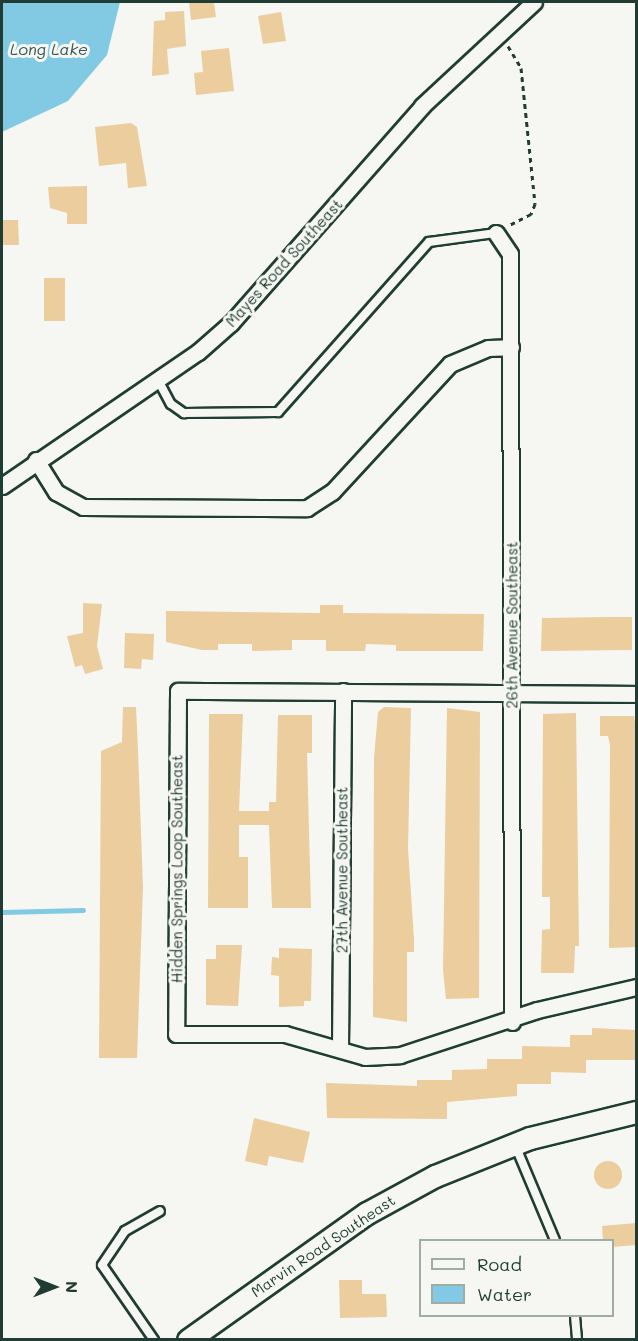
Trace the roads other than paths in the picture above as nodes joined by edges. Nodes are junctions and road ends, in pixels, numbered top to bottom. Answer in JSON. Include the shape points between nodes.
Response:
{"nodes":[{"id":1,"x":534,"y":2,"type":"edge"},
{"id":2,"x":496,"y":233,"type":"joint"},
{"id":3,"x":511,"y":347,"type":"junction"},
{"id":4,"x":158,"y":380,"type":"junction"},
{"id":5,"x":36,"y":460,"type":"junction"},
{"id":6,"x":2,"y":486,"type":"edge"},
{"id":7,"x":343,"y":691,"type":"junction"},
{"id":8,"x":512,"y":693,"type":"junction"},
{"id":9,"x":636,"y":694,"type":"edge"},
{"id":10,"x":636,"y":987,"type":"edge"},
{"id":11,"x":512,"y":1022,"type":"junction"},
{"id":12,"x":340,"y":1049,"type":"junction"},
{"id":13,"x":636,"y":1112,"type":"edge"},
{"id":14,"x":515,"y":1143,"type":"junction"},
{"id":15,"x":160,"y":1211,"type":"dead end"},
{"id":16,"x":555,"y":1239,"type":"edge"},
{"id":17,"x":575,"y":1317,"type":"edge"},
{"id":18,"x":154,"y":1340,"type":"edge"},
{"id":19,"x":188,"y":1340,"type":"edge"},
{"id":20,"x":577,"y":1340,"type":"edge"}],
"edges":[{"from":1,"to":4,"type":"street","name":"Mayes Road Southeast","via":[[423,106],[231,323]]},
{"from":2,"to":3,"type":"street","name":"26th Avenue Southeast","via":[[510,254]]},
{"from":2,"to":4,"type":"lane","via":[[429,242],[278,412],[184,413],[171,404]]},
{"from":3,"to":5,"type":"street","via":[[488,348],[450,364],[332,492],[307,508],[83,507],[56,492]]},
{"from":3,"to":8,"type":"street","name":"26th Avenue Southeast"},
{"from":4,"to":5,"type":"street","name":"Mayes Road Southeast"},
{"from":5,"to":6,"type":"street","name":"Mayes Road Southeast"},
{"from":7,"to":8,"type":"street","name":"Hidden Springs Loop Southeast"},
{"from":7,"to":12,"type":"street","name":"27th Avenue Southeast"},
{"from":7,"to":12,"type":"street","name":"Hidden Springs Loop Southeast","via":[[178,691],[176,1034],[285,1034]]},
{"from":8,"to":9,"type":"street","name":"Hidden Springs Loop Southeast"},
{"from":8,"to":11,"type":"street","name":"26th Avenue Southeast"},
{"from":10,"to":11,"type":"street","name":"Hidden Springs Loop Southeast","via":[[537,1010]]},
{"from":11,"to":12,"type":"street","name":"Hidden Springs Loop Southeast","via":[[400,1055],[364,1057]]},
{"from":13,"to":14,"type":"street","name":"Marvin Road Southeast"},
{"from":14,"to":16,"type":"lane"},
{"from":14,"to":19,"type":"street","name":"Marvin Road Southeast","via":[[367,1213]]},
{"from":15,"to":18,"type":"lane","via":[[125,1231],[102,1265]]},
{"from":17,"to":20,"type":"lane"}]}
